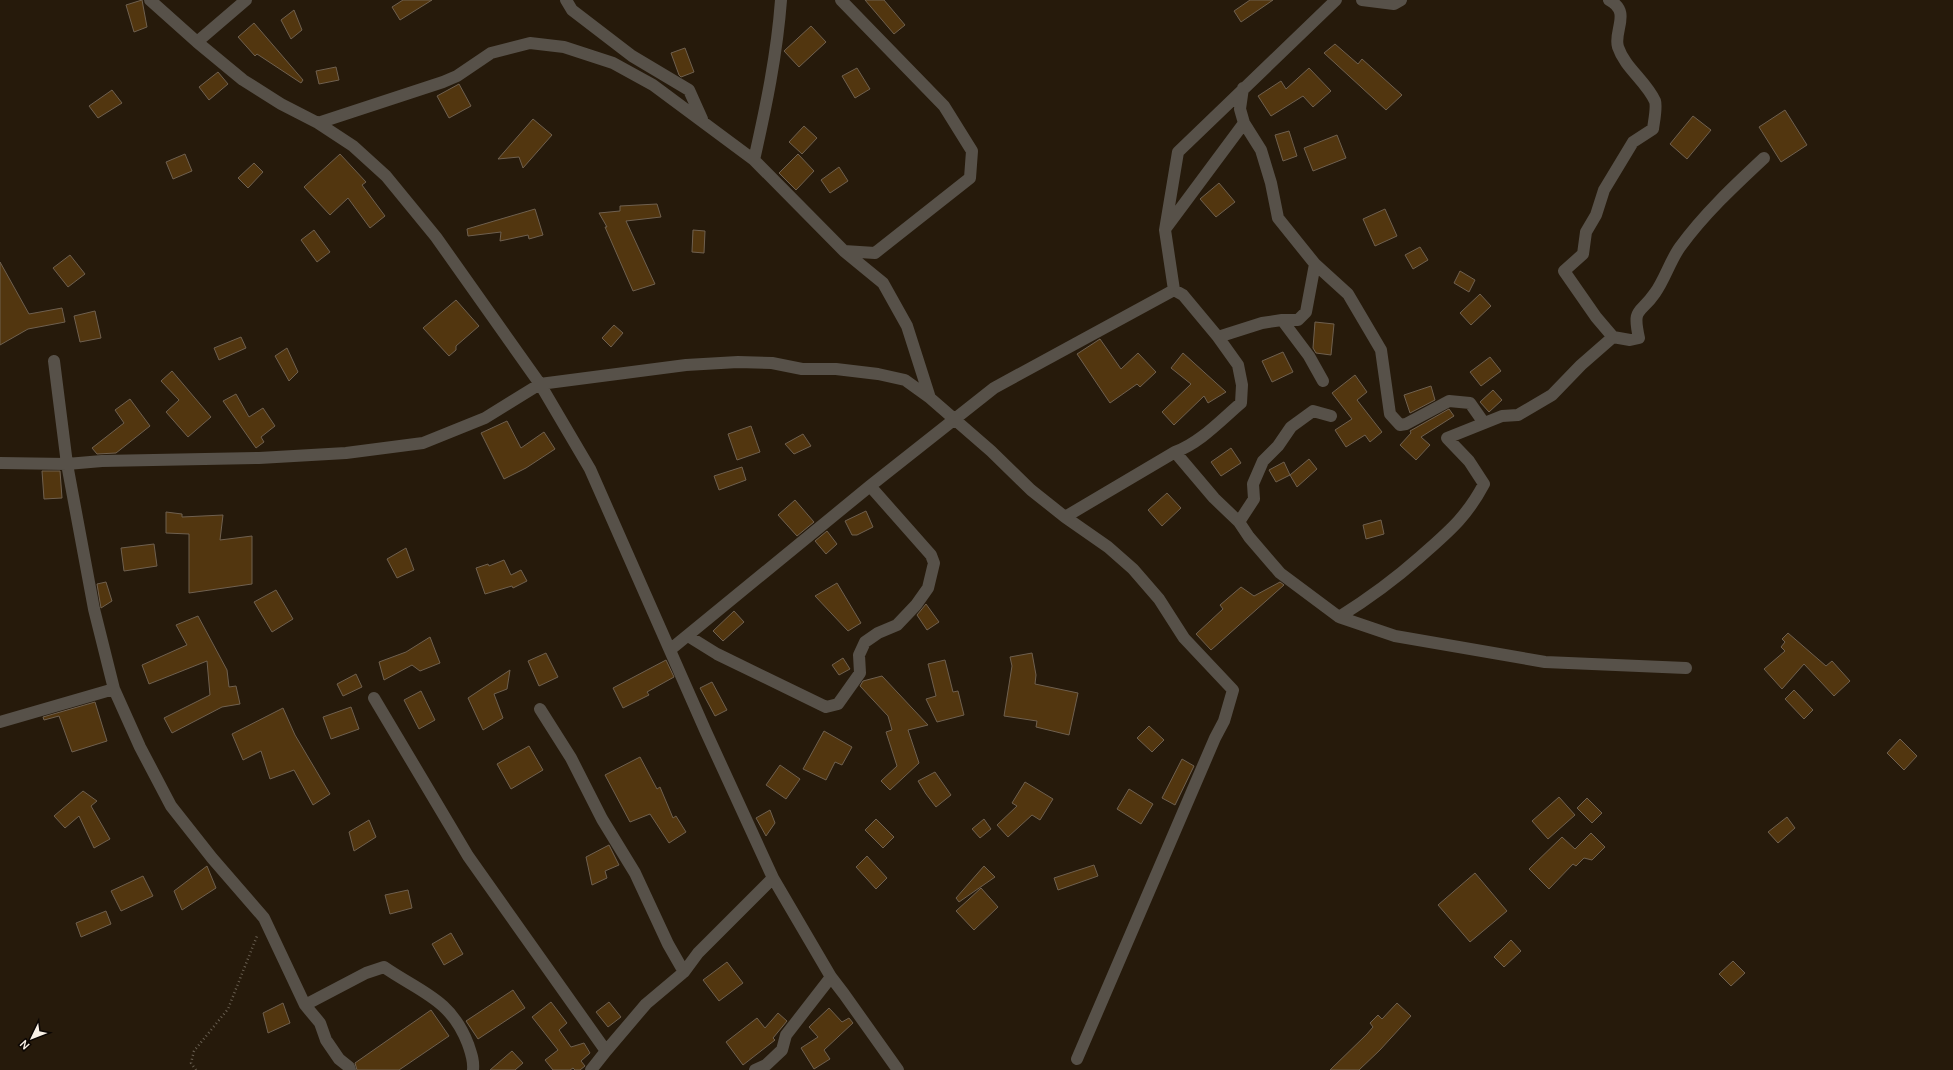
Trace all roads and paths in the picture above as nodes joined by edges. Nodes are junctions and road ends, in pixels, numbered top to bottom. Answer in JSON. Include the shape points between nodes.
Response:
{"nodes":[{"id":1,"x":150,"y":0,"type":"edge"},
{"id":2,"x":246,"y":0,"type":"edge"},
{"id":3,"x":566,"y":0,"type":"edge"},
{"id":4,"x":781,"y":0,"type":"edge"},
{"id":5,"x":840,"y":0,"type":"edge"},
{"id":6,"x":1336,"y":0,"type":"edge"},
{"id":7,"x":1362,"y":0,"type":"edge"},
{"id":8,"x":1401,"y":0,"type":"edge"},
{"id":9,"x":1609,"y":0,"type":"edge"},
{"id":10,"x":197,"y":42,"type":"junction"},
{"id":11,"x":1243,"y":88,"type":"junction"},
{"id":12,"x":704,"y":122,"type":"junction"},
{"id":13,"x":318,"y":123,"type":"junction"},
{"id":14,"x":1244,"y":124,"type":"junction"},
{"id":15,"x":1764,"y":158,"type":"dead end"},
{"id":16,"x":754,"y":160,"type":"junction"},
{"id":17,"x":1165,"y":230,"type":"junction"},
{"id":18,"x":844,"y":251,"type":"junction"},
{"id":19,"x":1316,"y":264,"type":"junction"},
{"id":20,"x":1174,"y":290,"type":"junction"},
{"id":21,"x":1282,"y":320,"type":"junction"},
{"id":22,"x":1218,"y":337,"type":"junction"},
{"id":23,"x":1613,"y":337,"type":"junction"},
{"id":24,"x":54,"y":361,"type":"dead end"},
{"id":25,"x":1323,"y":381,"type":"dead end"},
{"id":26,"x":540,"y":384,"type":"junction"},
{"id":27,"x":930,"y":398,"type":"junction"},
{"id":28,"x":1331,"y":416,"type":"dead end"},
{"id":29,"x":954,"y":419,"type":"junction"},
{"id":30,"x":1484,"y":423,"type":"junction"},
{"id":31,"x":1175,"y":452,"type":"junction"},
{"id":32,"x":0,"y":463,"type":"edge"},
{"id":33,"x":67,"y":464,"type":"junction"},
{"id":34,"x":870,"y":486,"type":"junction"},
{"id":35,"x":1065,"y":517,"type":"junction"},
{"id":36,"x":1239,"y":522,"type":"junction"},
{"id":37,"x":1339,"y":617,"type":"junction"},
{"id":38,"x":688,"y":636,"type":"junction"},
{"id":39,"x":671,"y":649,"type":"junction"},
{"id":40,"x":1686,"y":668,"type":"dead end"},
{"id":41,"x":114,"y":689,"type":"junction"},
{"id":42,"x":374,"y":698,"type":"dead end"},
{"id":43,"x":540,"y":709,"type":"dead end"},
{"id":44,"x":0,"y":722,"type":"edge"},
{"id":45,"x":773,"y":878,"type":"junction"},
{"id":46,"x":264,"y":918,"type":"junction"},
{"id":47,"x":684,"y":972,"type":"junction"},
{"id":48,"x":830,"y":977,"type":"junction"},
{"id":49,"x":305,"y":1005,"type":"junction"},
{"id":50,"x":606,"y":1051,"type":"junction"},
{"id":51,"x":1078,"y":1059,"type":"dead end"},
{"id":52,"x":196,"y":1070,"type":"edge"},
{"id":53,"x":350,"y":1070,"type":"edge"},
{"id":54,"x":473,"y":1070,"type":"edge"},
{"id":55,"x":591,"y":1070,"type":"edge"},
{"id":56,"x":755,"y":1070,"type":"edge"},
{"id":57,"x":898,"y":1070,"type":"edge"}],
"edges":[{"from":1,"to":10,"type":"street"},
{"from":2,"to":10,"type":"street"},
{"from":3,"to":12,"type":"street","via":[[572,10],[632,56],[689,90]]},
{"from":4,"to":16,"type":"street","via":[[778,37]]},
{"from":5,"to":18,"type":"street","via":[[944,106],[972,151],[970,178],[929,211],[875,253]]},
{"from":6,"to":11,"type":"street"},
{"from":7,"to":8,"type":"street","via":[[1394,4]]},
{"from":9,"to":23,"type":"street","via":[[1614,3],[1622,17],[1617,43],[1621,57],[1634,70],[1655,102],[1653,129],[1633,142],[1624,156],[1604,190],[1596,215],[1586,232],[1583,254],[1564,271]]},
{"from":10,"to":13,"type":"street","via":[[243,80]]},
{"from":11,"to":14,"type":"street","via":[[1240,109]]},
{"from":11,"to":17,"type":"street","via":[[1178,152]]},
{"from":12,"to":13,"type":"street","via":[[653,85],[613,63],[564,47],[530,43],[491,53],[457,76],[443,82]]},
{"from":12,"to":16,"type":"street"},
{"from":13,"to":26,"type":"street","via":[[353,146],[386,176],[436,237]]},
{"from":14,"to":17,"type":"street"},
{"from":14,"to":19,"type":"street","via":[[1262,150],[1278,218]]},
{"from":15,"to":23,"type":"street","via":[[1722,198],[1679,248],[1655,294],[1638,311],[1636,324],[1639,338],[1630,340]]},
{"from":16,"to":18,"type":"street"},
{"from":17,"to":20,"type":"street"},
{"from":18,"to":27,"type":"street","via":[[883,283],[907,326]]},
{"from":19,"to":21,"type":"street","via":[[1306,312],[1298,320]]},
{"from":19,"to":30,"type":"street","via":[[1348,294],[1381,350],[1390,414],[1394,420],[1400,425],[1406,424],[1449,401],[1470,403]]},
{"from":20,"to":22,"type":"street","via":[[1182,295]]},
{"from":20,"to":29,"type":"street","via":[[994,388]]},
{"from":21,"to":22,"type":"street","via":[[1262,323]]},
{"from":21,"to":25,"type":"street","via":[[1309,356]]},
{"from":22,"to":31,"type":"street","via":[[1238,365],[1242,385],[1241,403],[1196,441]]},
{"from":23,"to":30,"type":"street","via":[[1552,395],[1518,415],[1502,416]]},
{"from":24,"to":33,"type":"street"},
{"from":26,"to":27,"type":"street","via":[[686,365],[765,362],[802,369],[836,369],[878,374],[905,380]]},
{"from":26,"to":33,"type":"street","via":[[485,418],[423,443],[346,454]]},
{"from":26,"to":39,"type":"street","via":[[590,469]]},
{"from":27,"to":29,"type":"street"},
{"from":28,"to":36,"type":"street","via":[[1313,411],[1291,427],[1278,446],[1263,461],[1253,484],[1254,498]]},
{"from":29,"to":34,"type":"street"},
{"from":29,"to":35,"type":"street","via":[[1031,490]]},
{"from":30,"to":37,"type":"street","via":[[1447,438],[1469,461],[1484,484],[1460,521],[1401,574],[1368,600]]},
{"from":31,"to":35,"type":"street"},
{"from":31,"to":36,"type":"street","via":[[1214,498]]},
{"from":32,"to":33,"type":"street"},
{"from":33,"to":41,"type":"street","via":[[94,609]]},
{"from":34,"to":38,"type":"street"},
{"from":34,"to":38,"type":"street","via":[[931,555],[934,563],[928,588],[916,605],[897,625],[865,642],[859,655],[860,673],[838,704],[826,707],[717,654]]},
{"from":35,"to":51,"type":"street","via":[[1133,568],[1159,599],[1184,638],[1233,690],[1224,721],[1214,738]]},
{"from":36,"to":37,"type":"street","via":[[1248,537],[1280,573]]},
{"from":37,"to":40,"type":"street","via":[[1395,636],[1545,662]]},
{"from":38,"to":39,"type":"street"},
{"from":39,"to":45,"type":"street"},
{"from":41,"to":44,"type":"street"},
{"from":41,"to":46,"type":"street","via":[[171,806]]},
{"from":42,"to":50,"type":"street","via":[[468,856]]},
{"from":43,"to":47,"type":"street","via":[[571,758],[602,819],[635,873]]},
{"from":45,"to":47,"type":"street","via":[[698,953]]},
{"from":45,"to":48,"type":"street"},
{"from":46,"to":49,"type":"street"},
{"from":46,"to":52,"type":"path","via":[[228,1009],[194,1052],[191,1063]]},
{"from":47,"to":50,"type":"street","via":[[646,1004]]},
{"from":48,"to":56,"type":"street","via":[[786,1035],[782,1050],[766,1065]]},
{"from":48,"to":57,"type":"street"},
{"from":49,"to":53,"type":"street","via":[[320,1023],[326,1040],[338,1059],[349,1066]]},
{"from":49,"to":54,"type":"street","via":[[366,973],[384,967],[442,1004],[465,1037],[474,1060]]},
{"from":50,"to":55,"type":"street"}]}
